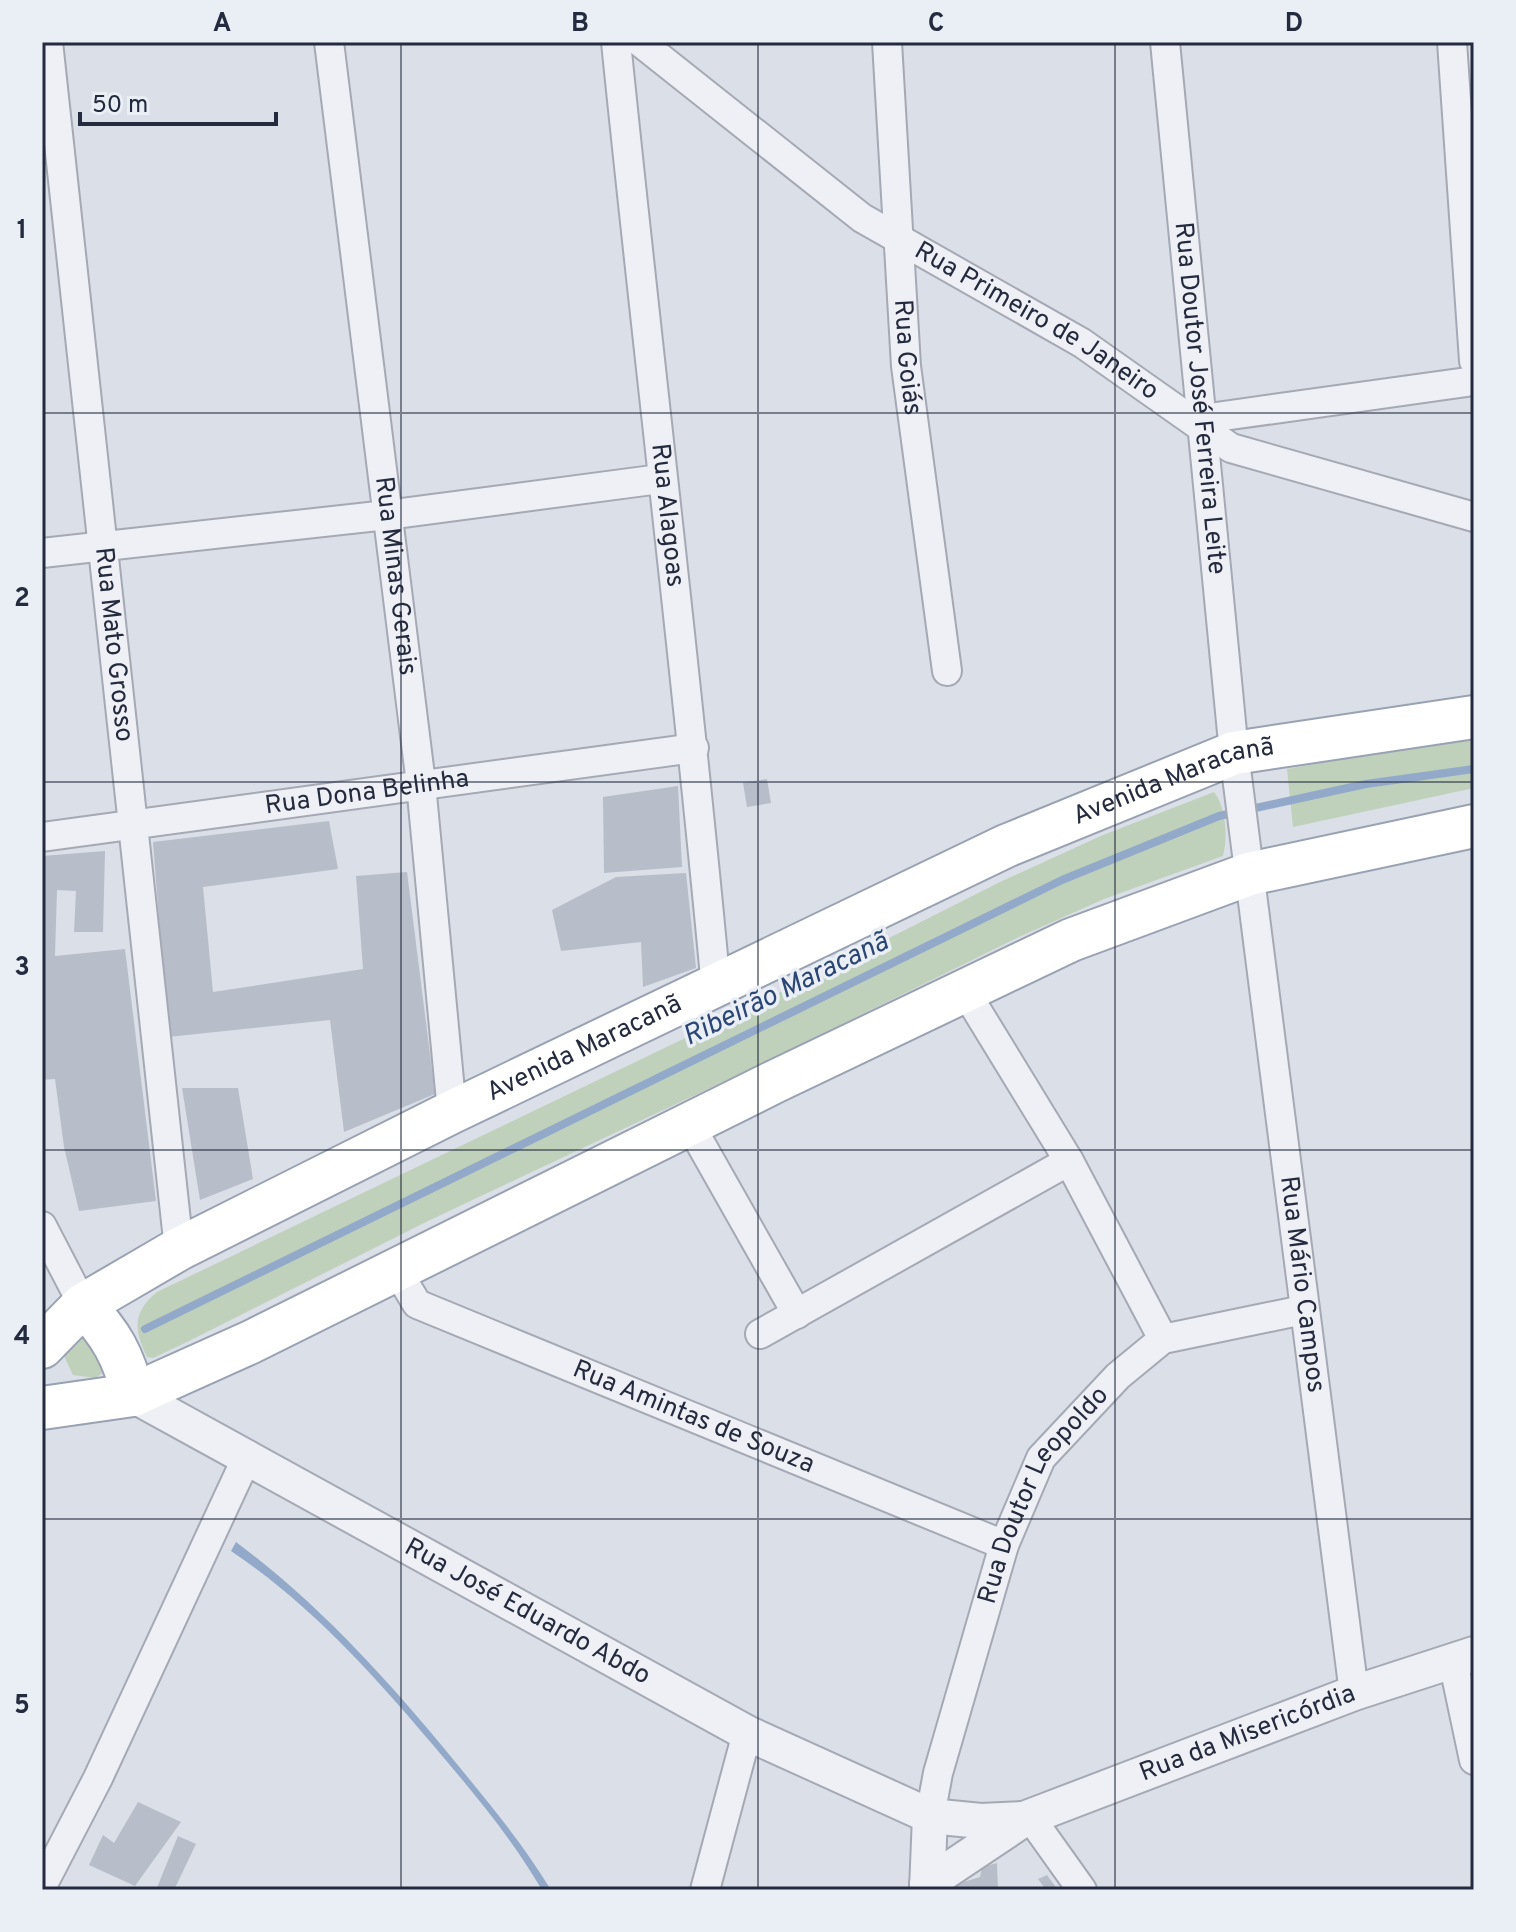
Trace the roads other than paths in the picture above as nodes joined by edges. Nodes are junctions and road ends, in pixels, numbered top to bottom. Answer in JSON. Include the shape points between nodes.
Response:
{"nodes":[{"id":1,"x":48,"y":42,"type":"edge"},
{"id":2,"x":329,"y":42,"type":"edge"},
{"id":3,"x":616,"y":42,"type":"edge"},
{"id":4,"x":640,"y":42,"type":"edge"},
{"id":5,"x":887,"y":42,"type":"edge"},
{"id":6,"x":1165,"y":42,"type":"edge"},
{"id":7,"x":1452,"y":42,"type":"edge"},
{"id":8,"x":901,"y":237,"type":"junction"},
{"id":9,"x":1474,"y":361,"type":"edge"},
{"id":10,"x":1474,"y":381,"type":"edge"},
{"id":11,"x":1202,"y":424,"type":"junction"},
{"id":12,"x":660,"y":479,"type":"junction"},
{"id":13,"x":387,"y":515,"type":"junction"},
{"id":14,"x":1474,"y":517,"type":"edge"},
{"id":15,"x":102,"y":544,"type":"junction"},
{"id":16,"x":42,"y":553,"type":"edge"},
{"id":17,"x":947,"y":671,"type":"dead end"},
{"id":18,"x":1474,"y":717,"type":"edge"},
{"id":19,"x":694,"y":748,"type":"junction"},
{"id":20,"x":1235,"y":764,"type":"junction"},
{"id":21,"x":421,"y":784,"type":"junction"},
{"id":22,"x":133,"y":826,"type":"junction"},
{"id":23,"x":1474,"y":826,"type":"edge"},
{"id":24,"x":42,"y":837,"type":"edge"},
{"id":25,"x":1246,"y":858,"type":"junction"},
{"id":26,"x":716,"y":988,"type":"junction"},
{"id":27,"x":965,"y":991,"type":"junction"},
{"id":28,"x":452,"y":1112,"type":"junction"},
{"id":29,"x":690,"y":1125,"type":"junction"},
{"id":30,"x":1069,"y":1161,"type":"junction"},
{"id":31,"x":42,"y":1226,"type":"edge"},
{"id":32,"x":179,"y":1249,"type":"junction"},
{"id":33,"x":398,"y":1272,"type":"junction"},
{"id":34,"x":83,"y":1305,"type":"junction"},
{"id":35,"x":1303,"y":1310,"type":"junction"},
{"id":36,"x":797,"y":1314,"type":"junction"},
{"id":37,"x":760,"y":1334,"type":"dead end"},
{"id":38,"x":1163,"y":1339,"type":"junction"},
{"id":39,"x":44,"y":1345,"type":"edge"},
{"id":40,"x":133,"y":1395,"type":"junction"},
{"id":41,"x":58,"y":1405,"type":"edge"},
{"id":42,"x":248,"y":1455,"type":"junction"},
{"id":43,"x":1004,"y":1545,"type":"junction"},
{"id":44,"x":1464,"y":1658,"type":"edge"},
{"id":45,"x":1354,"y":1693,"type":"junction"},
{"id":46,"x":747,"y":1733,"type":"junction"},
{"id":47,"x":1474,"y":1760,"type":"edge"},
{"id":48,"x":930,"y":1816,"type":"junction"},
{"id":49,"x":1027,"y":1818,"type":"junction"},
{"id":50,"x":42,"y":1886,"type":"edge"},
{"id":51,"x":927,"y":1887,"type":"edge"},
{"id":52,"x":705,"y":1890,"type":"edge"},
{"id":53,"x":1082,"y":1890,"type":"edge"}],
"edges":[{"from":1,"to":15,"type":"street","name":"Rua Mato Grosso"},
{"from":2,"to":13,"type":"street","name":"Rua Minas Gerais"},
{"from":3,"to":12,"type":"street","name":"Rua Alagoas"},
{"from":4,"to":8,"type":"street","name":"Rua Primeiro de Janeiro","via":[[862,218]]},
{"from":5,"to":8,"type":"street","name":"Rua Goiás"},
{"from":6,"to":11,"type":"street","name":"Rua Doutor José Ferreira Leite"},
{"from":7,"to":9,"type":"street"},
{"from":8,"to":11,"type":"street","name":"Rua Primeiro de Janeiro","via":[[1082,343]]},
{"from":8,"to":17,"type":"street","name":"Rua Goiás","via":[[906,366]]},
{"from":10,"to":11,"type":"street"},
{"from":11,"to":14,"type":"street","name":"Rua Primeiro de Janeiro","via":[[1231,448]]},
{"from":11,"to":20,"type":"street","name":"Rua Doutor José Ferreira Leite"},
{"from":12,"to":13,"type":"street"},
{"from":12,"to":19,"type":"street","name":"Rua Alagoas"},
{"from":13,"to":15,"type":"street"},
{"from":13,"to":21,"type":"street","name":"Rua Minas Gerais"},
{"from":15,"to":16,"type":"street"},
{"from":15,"to":22,"type":"street","name":"Rua Mato Grosso"},
{"from":18,"to":20,"type":"main road","name":"Avenida Maracanã"},
{"from":19,"to":21,"type":"street","name":"Rua Dona Belinha"},
{"from":19,"to":26,"type":"street","name":"Rua Alagoas"},
{"from":20,"to":25,"type":"street","name":"Rua Doutor José Ferreira Leite"},
{"from":20,"to":26,"type":"main road","name":"Avenida Maracanã","via":[[1006,846]]},
{"from":21,"to":22,"type":"street","name":"Rua Dona Belinha"},
{"from":21,"to":28,"type":"street","name":"Rua Minas Gerais"},
{"from":22,"to":24,"type":"street","name":"Rua Dona Belinha"},
{"from":22,"to":32,"type":"street","name":"Rua Mato Grosso"},
{"from":23,"to":25,"type":"main road"},
{"from":25,"to":27,"type":"main road"},
{"from":25,"to":35,"type":"street","name":"Rua Mário Campos"},
{"from":26,"to":28,"type":"main road","name":"Avenida Maracanã"},
{"from":27,"to":29,"type":"main road"},
{"from":27,"to":30,"type":"street"},
{"from":28,"to":32,"type":"main road","name":"Avenida Maracanã"},
{"from":29,"to":33,"type":"main road"},
{"from":29,"to":36,"type":"street"},
{"from":30,"to":36,"type":"street"},
{"from":30,"to":38,"type":"street"},
{"from":31,"to":34,"type":"street"},
{"from":32,"to":34,"type":"main road","name":"Avenida Maracanã"},
{"from":33,"to":40,"type":"main road"},
{"from":33,"to":43,"type":"street","name":"Rua Amintas de Souza","via":[[417,1304]]},
{"from":34,"to":39,"type":"main road","name":"Avenida Maracanã"},
{"from":34,"to":40,"type":"main road","via":[[107,1329],[125,1360]]},
{"from":35,"to":38,"type":"street","name":"Rua Doutor Leopoldo"},
{"from":35,"to":45,"type":"street","name":"Rua Mário Campos"},
{"from":36,"to":37,"type":"street"},
{"from":38,"to":43,"type":"street","name":"Rua Doutor Leopoldo","via":[[1118,1376],[1041,1458]]},
{"from":39,"to":41,"type":"main road"},
{"from":40,"to":41,"type":"main road"},
{"from":40,"to":42,"type":"street","name":"Rua José Eduardo Abdo"},
{"from":42,"to":46,"type":"street","name":"Rua José Eduardo Abdo"},
{"from":42,"to":50,"type":"street"},
{"from":43,"to":48,"type":"street","name":"Rua Doutor Leopoldo"},
{"from":44,"to":45,"type":"street","name":"Rua da Misericórdia"},
{"from":44,"to":47,"type":"street"},
{"from":45,"to":49,"type":"street","name":"Rua da Misericórdia"},
{"from":46,"to":48,"type":"street","name":"Rua José Eduardo Abdo"},
{"from":46,"to":52,"type":"street"},
{"from":48,"to":49,"type":"street","name":"Rua da Misericórdia"},
{"from":48,"to":51,"type":"street","name":"Rua da Misericórdia"},
{"from":49,"to":51,"type":"street","name":"Rua da Misericórdia"},
{"from":49,"to":53,"type":"street"}]}
